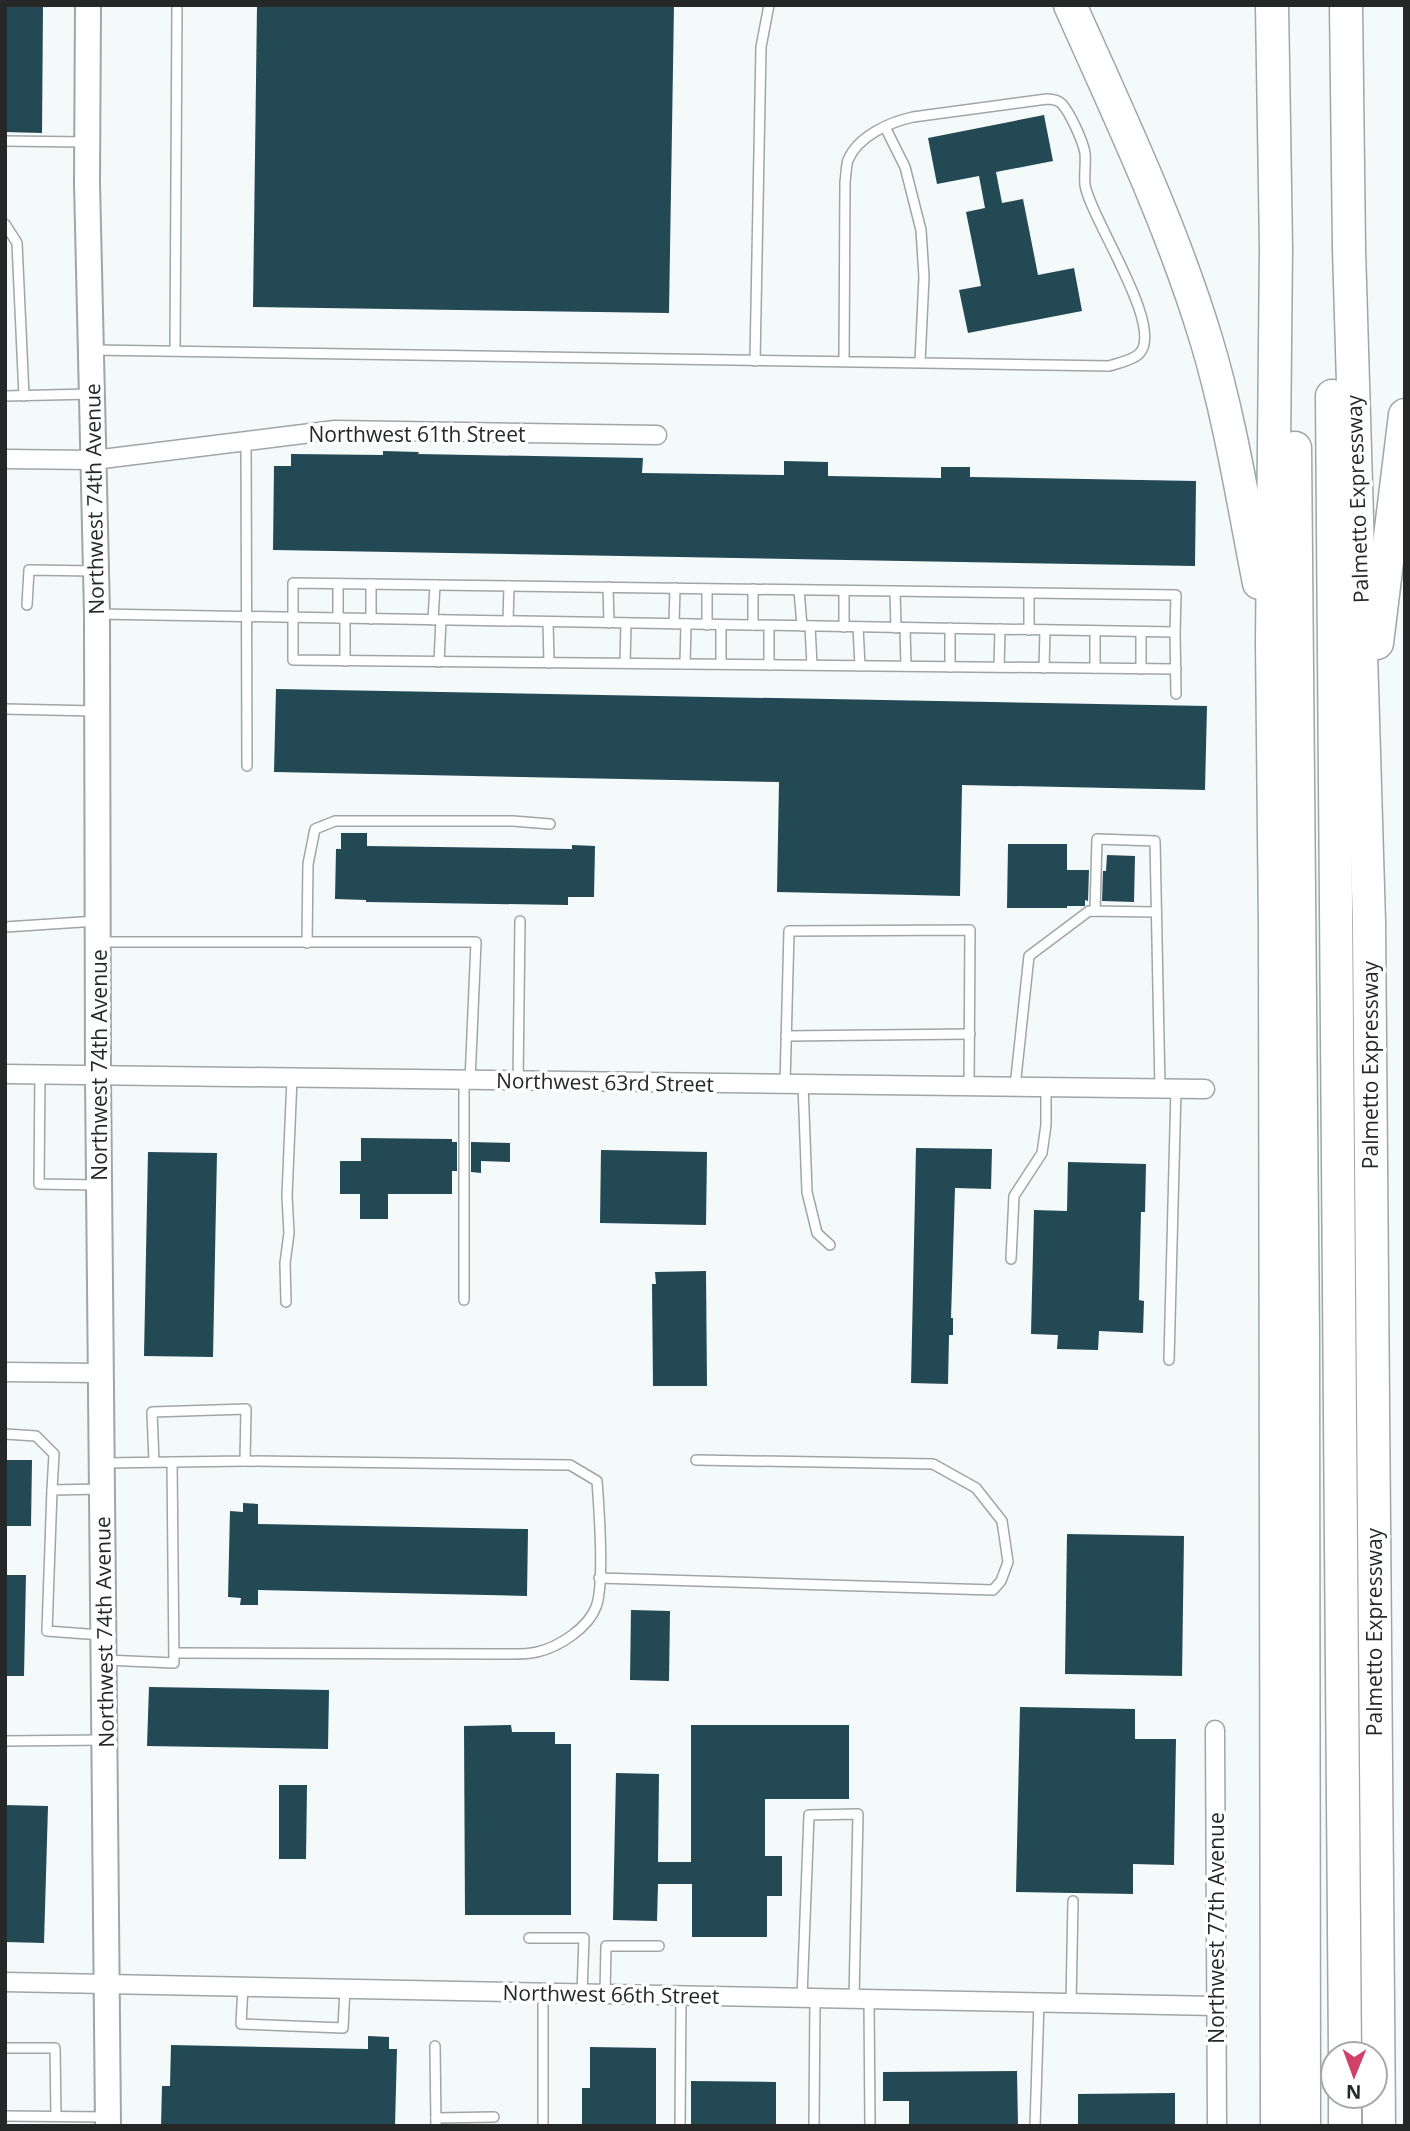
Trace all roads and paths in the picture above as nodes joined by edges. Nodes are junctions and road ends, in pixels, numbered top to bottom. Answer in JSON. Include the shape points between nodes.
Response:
{"nodes":[{"id":1,"x":88,"y":5,"type":"edge"},
{"id":2,"x":177,"y":5,"type":"edge"},
{"id":3,"x":769,"y":5,"type":"edge"},
{"id":4,"x":1070,"y":5,"type":"edge"},
{"id":5,"x":1272,"y":5,"type":"edge"},
{"id":6,"x":1291,"y":5,"type":"edge"},
{"id":7,"x":1329,"y":5,"type":"edge"},
{"id":8,"x":1346,"y":5,"type":"edge"},
{"id":9,"x":885,"y":127,"type":"junction"},
{"id":10,"x":5,"y":141,"type":"edge"},
{"id":11,"x":87,"y":142,"type":"junction"},
{"id":12,"x":5,"y":224,"type":"edge"},
{"id":13,"x":91,"y":350,"type":"junction"},
{"id":14,"x":175,"y":351,"type":"junction"},
{"id":15,"x":755,"y":361,"type":"junction"},
{"id":16,"x":844,"y":362,"type":"junction"},
{"id":17,"x":920,"y":362,"type":"junction"},
{"id":18,"x":92,"y":394,"type":"junction"},
{"id":19,"x":5,"y":396,"type":"edge"},
{"id":20,"x":24,"y":396,"type":"junction"},
{"id":21,"x":1405,"y":415,"type":"edge"},
{"id":22,"x":657,"y":435,"type":"dead end"},
{"id":23,"x":246,"y":440,"type":"junction"},
{"id":24,"x":5,"y":459,"type":"edge"},
{"id":25,"x":94,"y":460,"type":"junction"},
{"id":26,"x":96,"y":571,"type":"junction"},
{"id":27,"x":338,"y":584,"type":"junction"},
{"id":28,"x":371,"y":584,"type":"junction"},
{"id":29,"x":435,"y":585,"type":"junction"},
{"id":30,"x":509,"y":586,"type":"junction"},
{"id":31,"x":608,"y":587,"type":"junction"},
{"id":32,"x":675,"y":588,"type":"junction"},
{"id":33,"x":707,"y":589,"type":"junction"},
{"id":34,"x":753,"y":589,"type":"junction"},
{"id":35,"x":799,"y":590,"type":"junction"},
{"id":36,"x":844,"y":591,"type":"junction"},
{"id":37,"x":895,"y":591,"type":"junction"},
{"id":38,"x":1029,"y":593,"type":"junction"},
{"id":39,"x":27,"y":605,"type":"dead end"},
{"id":40,"x":97,"y":614,"type":"junction"},
{"id":41,"x":248,"y":617,"type":"junction"},
{"id":42,"x":293,"y":618,"type":"junction"},
{"id":43,"x":342,"y":619,"type":"junction"},
{"id":44,"x":371,"y":619,"type":"junction"},
{"id":45,"x":437,"y":620,"type":"junction"},
{"id":46,"x":508,"y":621,"type":"junction"},
{"id":47,"x":548,"y":622,"type":"junction"},
{"id":48,"x":609,"y":623,"type":"junction"},
{"id":49,"x":626,"y":623,"type":"junction"},
{"id":50,"x":674,"y":624,"type":"junction"},
{"id":51,"x":687,"y":624,"type":"junction"},
{"id":52,"x":707,"y":625,"type":"junction"},
{"id":53,"x":721,"y":625,"type":"junction"},
{"id":54,"x":753,"y":625,"type":"junction"},
{"id":55,"x":769,"y":626,"type":"junction"},
{"id":56,"x":806,"y":626,"type":"junction"},
{"id":57,"x":844,"y":627,"type":"junction"},
{"id":58,"x":858,"y":627,"type":"junction"},
{"id":59,"x":900,"y":628,"type":"junction"},
{"id":60,"x":950,"y":628,"type":"junction"},
{"id":61,"x":1000,"y":629,"type":"junction"},
{"id":62,"x":1029,"y":630,"type":"junction"},
{"id":63,"x":1045,"y":630,"type":"junction"},
{"id":64,"x":1095,"y":631,"type":"junction"},
{"id":65,"x":1141,"y":632,"type":"junction"},
{"id":66,"x":1175,"y":632,"type":"junction"},
{"id":67,"x":1272,"y":642,"type":"junction"},
{"id":68,"x":345,"y":661,"type":"junction"},
{"id":69,"x":439,"y":662,"type":"junction"},
{"id":70,"x":548,"y":663,"type":"junction"},
{"id":71,"x":625,"y":663,"type":"junction"},
{"id":72,"x":685,"y":664,"type":"junction"},
{"id":73,"x":721,"y":664,"type":"junction"},
{"id":74,"x":769,"y":665,"type":"junction"},
{"id":75,"x":812,"y":665,"type":"junction"},
{"id":76,"x":860,"y":666,"type":"junction"},
{"id":77,"x":906,"y":666,"type":"junction"},
{"id":78,"x":950,"y":667,"type":"junction"},
{"id":79,"x":999,"y":667,"type":"junction"},
{"id":80,"x":1044,"y":668,"type":"junction"},
{"id":81,"x":1095,"y":668,"type":"junction"},
{"id":82,"x":1141,"y":669,"type":"junction"},
{"id":83,"x":1176,"y":669,"type":"junction"},
{"id":84,"x":1176,"y":694,"type":"dead end"},
{"id":85,"x":5,"y":709,"type":"edge"},
{"id":86,"x":97,"y":711,"type":"junction"},
{"id":87,"x":1364,"y":745,"type":"junction"},
{"id":88,"x":247,"y":766,"type":"dead end"},
{"id":89,"x":550,"y":824,"type":"dead end"},
{"id":90,"x":1095,"y":911,"type":"junction"},
{"id":91,"x":1156,"y":912,"type":"junction"},
{"id":92,"x":520,"y":921,"type":"dead end"},
{"id":93,"x":5,"y":927,"type":"edge"},
{"id":94,"x":98,"y":931,"type":"junction"},
{"id":95,"x":307,"y":943,"type":"junction"},
{"id":96,"x":970,"y":1034,"type":"junction"},
{"id":97,"x":786,"y":1036,"type":"junction"},
{"id":98,"x":5,"y":1074,"type":"edge"},
{"id":99,"x":40,"y":1074,"type":"junction"},
{"id":100,"x":97,"y":1075,"type":"junction"},
{"id":101,"x":292,"y":1077,"type":"junction"},
{"id":102,"x":467,"y":1081,"type":"junction"},
{"id":103,"x":518,"y":1081,"type":"junction"},
{"id":104,"x":794,"y":1084,"type":"junction"},
{"id":105,"x":970,"y":1086,"type":"junction"},
{"id":106,"x":1015,"y":1087,"type":"junction"},
{"id":107,"x":1046,"y":1087,"type":"junction"},
{"id":108,"x":1168,"y":1089,"type":"junction"},
{"id":109,"x":1205,"y":1089,"type":"dead end"},
{"id":110,"x":99,"y":1185,"type":"junction"},
{"id":111,"x":830,"y":1245,"type":"dead end"},
{"id":112,"x":1011,"y":1259,"type":"dead end"},
{"id":113,"x":464,"y":1300,"type":"dead end"},
{"id":114,"x":286,"y":1302,"type":"dead end"},
{"id":115,"x":1169,"y":1360,"type":"dead end"},
{"id":116,"x":5,"y":1371,"type":"edge"},
{"id":117,"x":101,"y":1373,"type":"junction"},
{"id":118,"x":5,"y":1434,"type":"edge"},
{"id":119,"x":696,"y":1460,"type":"dead end"},
{"id":120,"x":245,"y":1461,"type":"junction"},
{"id":121,"x":154,"y":1462,"type":"junction"},
{"id":122,"x":172,"y":1462,"type":"junction"},
{"id":123,"x":102,"y":1463,"type":"junction"},
{"id":124,"x":102,"y":1489,"type":"junction"},
{"id":125,"x":52,"y":1490,"type":"junction"},
{"id":126,"x":599,"y":1578,"type":"junction"},
{"id":127,"x":104,"y":1635,"type":"junction"},
{"id":128,"x":174,"y":1653,"type":"junction"},
{"id":129,"x":105,"y":1660,"type":"junction"},
{"id":130,"x":1215,"y":1730,"type":"dead end"},
{"id":131,"x":105,"y":1740,"type":"junction"},
{"id":132,"x":5,"y":1741,"type":"edge"},
{"id":133,"x":1073,"y":1901,"type":"dead end"},
{"id":134,"x":529,"y":1938,"type":"dead end"},
{"id":135,"x":659,"y":1946,"type":"dead end"},
{"id":136,"x":5,"y":1982,"type":"edge"},
{"id":137,"x":107,"y":1983,"type":"junction"},
{"id":138,"x":243,"y":1986,"type":"junction"},
{"id":139,"x":345,"y":1988,"type":"junction"},
{"id":140,"x":543,"y":1992,"type":"junction"},
{"id":141,"x":582,"y":1993,"type":"junction"},
{"id":142,"x":605,"y":1993,"type":"junction"},
{"id":143,"x":681,"y":1995,"type":"junction"},
{"id":144,"x":809,"y":1998,"type":"junction"},
{"id":145,"x":861,"y":1998,"type":"junction"},
{"id":146,"x":1039,"y":2002,"type":"junction"},
{"id":147,"x":1071,"y":2003,"type":"junction"},
{"id":148,"x":1216,"y":2006,"type":"junction"},
{"id":149,"x":1345,"y":2040,"type":"edge"},
{"id":150,"x":435,"y":2046,"type":"dead end"},
{"id":151,"x":5,"y":2048,"type":"edge"},
{"id":152,"x":5,"y":2116,"type":"edge"},
{"id":153,"x":56,"y":2116,"type":"junction"},
{"id":154,"x":494,"y":2117,"type":"dead end"},
{"id":155,"x":108,"y":2121,"type":"edge"},
{"id":156,"x":436,"y":2122,"type":"edge"},
{"id":157,"x":543,"y":2126,"type":"edge"},
{"id":158,"x":680,"y":2126,"type":"edge"},
{"id":159,"x":814,"y":2126,"type":"edge"},
{"id":160,"x":870,"y":2126,"type":"edge"},
{"id":161,"x":1035,"y":2126,"type":"edge"},
{"id":162,"x":1217,"y":2126,"type":"edge"},
{"id":163,"x":1278,"y":2126,"type":"edge"},
{"id":164,"x":1304,"y":2126,"type":"edge"},
{"id":165,"x":1379,"y":2126,"type":"edge"}],
"edges":[{"from":1,"to":11,"type":"street","name":"Northwest 74th Avenue"},
{"from":2,"to":14,"type":"lane"},
{"from":3,"to":15,"type":"lane","via":[[761,47]]},
{"from":4,"to":67,"type":"highway","via":[[1145,174],[1207,340]]},
{"from":5,"to":67,"type":"highway","via":[[1276,248]]},
{"from":6,"to":164,"type":"highway","via":[[1303,1336]]},
{"from":7,"to":149,"type":"highway"},
{"from":8,"to":87,"type":"highway","name":"Palmetto Expressway"},
{"from":9,"to":16,"type":"lane","via":[[861,143],[848,159]]},
{"from":9,"to":17,"type":"lane","via":[[905,167],[921,230]]},
{"from":9,"to":17,"type":"lane","via":[[913,117],[1047,99],[1062,104],[1083,142],[1085,187],[1135,297],[1146,343],[1139,354],[1109,366]]},
{"from":10,"to":11,"type":"lane"},
{"from":11,"to":13,"type":"street","name":"Northwest 74th Avenue"},
{"from":12,"to":20,"type":"lane","via":[[17,243]]},
{"from":13,"to":14,"type":"lane"},
{"from":13,"to":18,"type":"street","name":"Northwest 74th Avenue"},
{"from":14,"to":15,"type":"lane"},
{"from":15,"to":16,"type":"lane"},
{"from":16,"to":17,"type":"lane"},
{"from":18,"to":20,"type":"lane"},
{"from":18,"to":25,"type":"street","name":"Northwest 74th Avenue"},
{"from":19,"to":20,"type":"lane"},
{"from":21,"to":87,"type":"highway"},
{"from":22,"to":23,"type":"street","name":"Northwest 61th Street","via":[[335,430]]},
{"from":23,"to":25,"type":"street","name":"Northwest 61th Street"},
{"from":23,"to":41,"type":"lane"},
{"from":24,"to":25,"type":"street","name":"Northwest 61th Street"},
{"from":25,"to":26,"type":"street","name":"Northwest 74th Avenue"},
{"from":26,"to":39,"type":"lane","via":[[29,570]]},
{"from":26,"to":40,"type":"street","name":"Northwest 74th Avenue"},
{"from":27,"to":28,"type":"lane"},
{"from":27,"to":42,"type":"lane","via":[[293,583]]},
{"from":27,"to":43,"type":"lane"},
{"from":28,"to":29,"type":"lane"},
{"from":28,"to":44,"type":"lane"},
{"from":29,"to":30,"type":"lane"},
{"from":29,"to":45,"type":"lane"},
{"from":30,"to":31,"type":"lane"},
{"from":30,"to":46,"type":"lane"},
{"from":31,"to":32,"type":"lane"},
{"from":31,"to":48,"type":"lane"},
{"from":32,"to":33,"type":"lane"},
{"from":32,"to":50,"type":"lane"},
{"from":33,"to":34,"type":"lane"},
{"from":33,"to":52,"type":"lane"},
{"from":34,"to":35,"type":"lane"},
{"from":34,"to":54,"type":"lane"},
{"from":35,"to":36,"type":"lane"},
{"from":35,"to":56,"type":"lane"},
{"from":36,"to":37,"type":"lane"},
{"from":36,"to":57,"type":"lane"},
{"from":37,"to":38,"type":"lane"},
{"from":37,"to":59,"type":"lane"},
{"from":38,"to":62,"type":"lane"},
{"from":38,"to":66,"type":"lane","via":[[1176,595]]},
{"from":40,"to":41,"type":"lane"},
{"from":40,"to":86,"type":"street","name":"Northwest 74th Avenue"},
{"from":41,"to":42,"type":"lane"},
{"from":41,"to":88,"type":"lane"},
{"from":42,"to":43,"type":"lane"},
{"from":42,"to":68,"type":"lane","via":[[293,660]]},
{"from":43,"to":44,"type":"lane"},
{"from":43,"to":68,"type":"lane"},
{"from":44,"to":45,"type":"lane"},
{"from":45,"to":46,"type":"lane"},
{"from":45,"to":69,"type":"lane"},
{"from":46,"to":47,"type":"lane"},
{"from":47,"to":48,"type":"lane"},
{"from":47,"to":70,"type":"lane"},
{"from":48,"to":49,"type":"lane"},
{"from":49,"to":50,"type":"lane"},
{"from":49,"to":71,"type":"lane"},
{"from":50,"to":51,"type":"lane"},
{"from":51,"to":52,"type":"lane"},
{"from":51,"to":72,"type":"lane"},
{"from":52,"to":53,"type":"lane"},
{"from":53,"to":54,"type":"lane"},
{"from":53,"to":73,"type":"lane"},
{"from":54,"to":55,"type":"lane"},
{"from":55,"to":56,"type":"lane"},
{"from":55,"to":74,"type":"lane"},
{"from":56,"to":57,"type":"lane"},
{"from":56,"to":75,"type":"lane"},
{"from":57,"to":58,"type":"lane"},
{"from":58,"to":59,"type":"lane"},
{"from":58,"to":76,"type":"lane"},
{"from":59,"to":60,"type":"lane"},
{"from":59,"to":77,"type":"lane"},
{"from":60,"to":61,"type":"lane"},
{"from":60,"to":78,"type":"lane"},
{"from":61,"to":62,"type":"lane"},
{"from":61,"to":79,"type":"lane"},
{"from":62,"to":63,"type":"lane"},
{"from":63,"to":64,"type":"lane"},
{"from":63,"to":80,"type":"lane"},
{"from":64,"to":65,"type":"lane"},
{"from":64,"to":81,"type":"lane"},
{"from":65,"to":66,"type":"lane"},
{"from":65,"to":82,"type":"lane"},
{"from":66,"to":83,"type":"lane"},
{"from":67,"to":163,"type":"highway"},
{"from":68,"to":69,"type":"lane"},
{"from":69,"to":70,"type":"lane"},
{"from":70,"to":71,"type":"lane"},
{"from":71,"to":72,"type":"lane"},
{"from":72,"to":73,"type":"lane"},
{"from":73,"to":74,"type":"lane"},
{"from":74,"to":75,"type":"lane"},
{"from":75,"to":76,"type":"lane"},
{"from":76,"to":77,"type":"lane"},
{"from":77,"to":78,"type":"lane"},
{"from":78,"to":79,"type":"lane"},
{"from":79,"to":80,"type":"lane"},
{"from":80,"to":81,"type":"lane"},
{"from":81,"to":82,"type":"lane"},
{"from":82,"to":83,"type":"lane"},
{"from":83,"to":84,"type":"lane"},
{"from":85,"to":86,"type":"lane"},
{"from":86,"to":94,"type":"street","name":"Northwest 74th Avenue"},
{"from":87,"to":165,"type":"highway","name":"Palmetto Expressway"},
{"from":89,"to":95,"type":"lane","via":[[323,824],[315,829],[308,864]]},
{"from":90,"to":91,"type":"lane"},
{"from":90,"to":91,"type":"lane","via":[[1097,839],[1155,841]]},
{"from":90,"to":106,"type":"lane","via":[[1029,956]]},
{"from":91,"to":108,"type":"lane"},
{"from":92,"to":103,"type":"lane"},
{"from":93,"to":94,"type":"lane"},
{"from":94,"to":95,"type":"lane"},
{"from":94,"to":100,"type":"street","name":"Northwest 74th Avenue"},
{"from":95,"to":102,"type":"lane","via":[[476,942]]},
{"from":96,"to":97,"type":"lane"},
{"from":96,"to":97,"type":"lane","via":[[970,930],[789,931]]},
{"from":96,"to":105,"type":"lane"},
{"from":97,"to":104,"type":"lane"},
{"from":98,"to":99,"type":"street","name":"Northwest 63rd Street"},
{"from":99,"to":100,"type":"street","name":"Northwest 63rd Street"},
{"from":99,"to":110,"type":"lane","via":[[39,1184]]},
{"from":100,"to":101,"type":"street","name":"Northwest 63rd Street"},
{"from":100,"to":110,"type":"street","name":"Northwest 74th Avenue"},
{"from":101,"to":102,"type":"street","name":"Northwest 63rd Street"},
{"from":101,"to":114,"type":"lane"},
{"from":102,"to":103,"type":"street","name":"Northwest 63rd Street"},
{"from":102,"to":113,"type":"lane"},
{"from":103,"to":104,"type":"street","name":"Northwest 63rd Street"},
{"from":104,"to":105,"type":"street","name":"Northwest 63rd Street"},
{"from":104,"to":111,"type":"lane","via":[[807,1192],[817,1233]]},
{"from":105,"to":106,"type":"street","name":"Northwest 63rd Street"},
{"from":106,"to":107,"type":"street","name":"Northwest 63rd Street"},
{"from":107,"to":108,"type":"street","name":"Northwest 63rd Street"},
{"from":107,"to":112,"type":"lane","via":[[1042,1153],[1014,1196]]},
{"from":108,"to":109,"type":"street","name":"Northwest 63rd Street"},
{"from":108,"to":115,"type":"lane"},
{"from":110,"to":117,"type":"street","name":"Northwest 74th Avenue"},
{"from":116,"to":117,"type":"street"},
{"from":117,"to":123,"type":"street","name":"Northwest 74th Avenue"},
{"from":118,"to":125,"type":"lane","via":[[36,1436],[54,1454]]},
{"from":119,"to":126,"type":"lane","via":[[933,1464],[983,1496],[1002,1521],[1008,1562],[993,1590]]},
{"from":120,"to":121,"type":"lane","via":[[246,1409],[152,1412]]},
{"from":120,"to":122,"type":"lane"},
{"from":120,"to":126,"type":"lane","via":[[570,1465],[597,1481]]},
{"from":121,"to":122,"type":"lane"},
{"from":121,"to":123,"type":"lane"},
{"from":122,"to":128,"type":"lane"},
{"from":123,"to":124,"type":"street","name":"Northwest 74th Avenue"},
{"from":124,"to":125,"type":"lane"},
{"from":124,"to":127,"type":"street","name":"Northwest 74th Avenue"},
{"from":125,"to":127,"type":"lane","via":[[47,1632]]},
{"from":126,"to":128,"type":"lane","via":[[596,1606],[582,1628],[537,1652]]},
{"from":127,"to":129,"type":"street","name":"Northwest 74th Avenue"},
{"from":128,"to":129,"type":"lane","via":[[174,1663]]},
{"from":129,"to":131,"type":"street","name":"Northwest 74th Avenue"},
{"from":130,"to":148,"type":"street","name":"Northwest 77th Avenue"},
{"from":131,"to":132,"type":"lane"},
{"from":131,"to":137,"type":"street","name":"Northwest 74th Avenue"},
{"from":133,"to":147,"type":"lane"},
{"from":134,"to":141,"type":"lane","via":[[584,1938]]},
{"from":135,"to":142,"type":"lane","via":[[606,1946]]},
{"from":136,"to":137,"type":"street","name":"Northwest 66th Street"},
{"from":137,"to":138,"type":"street","name":"Northwest 66th Street"},
{"from":137,"to":155,"type":"street","name":"Northwest 74th Avenue"},
{"from":138,"to":139,"type":"street","name":"Northwest 66th Street"},
{"from":138,"to":139,"type":"lane","via":[[241,2024],[343,2028]]},
{"from":139,"to":140,"type":"street","name":"Northwest 66th Street"},
{"from":140,"to":141,"type":"street","name":"Northwest 66th Street"},
{"from":140,"to":157,"type":"lane"},
{"from":141,"to":142,"type":"street","name":"Northwest 66th Street"},
{"from":142,"to":143,"type":"street","name":"Northwest 66th Street"},
{"from":143,"to":144,"type":"street","name":"Northwest 66th Street"},
{"from":143,"to":158,"type":"lane"},
{"from":144,"to":145,"type":"street","name":"Northwest 66th Street"},
{"from":144,"to":145,"type":"lane","via":[[809,1815],[858,1814]]},
{"from":144,"to":159,"type":"lane"},
{"from":145,"to":146,"type":"street","name":"Northwest 66th Street"},
{"from":145,"to":160,"type":"lane"},
{"from":146,"to":147,"type":"street","name":"Northwest 66th Street"},
{"from":146,"to":161,"type":"lane"},
{"from":147,"to":148,"type":"street","name":"Northwest 66th Street"},
{"from":148,"to":162,"type":"street","name":"Northwest 77th Avenue"},
{"from":150,"to":156,"type":"lane"},
{"from":151,"to":153,"type":"lane","via":[[55,2049]]},
{"from":152,"to":153,"type":"lane"},
{"from":153,"to":155,"type":"lane"},
{"from":154,"to":156,"type":"lane"}]}
